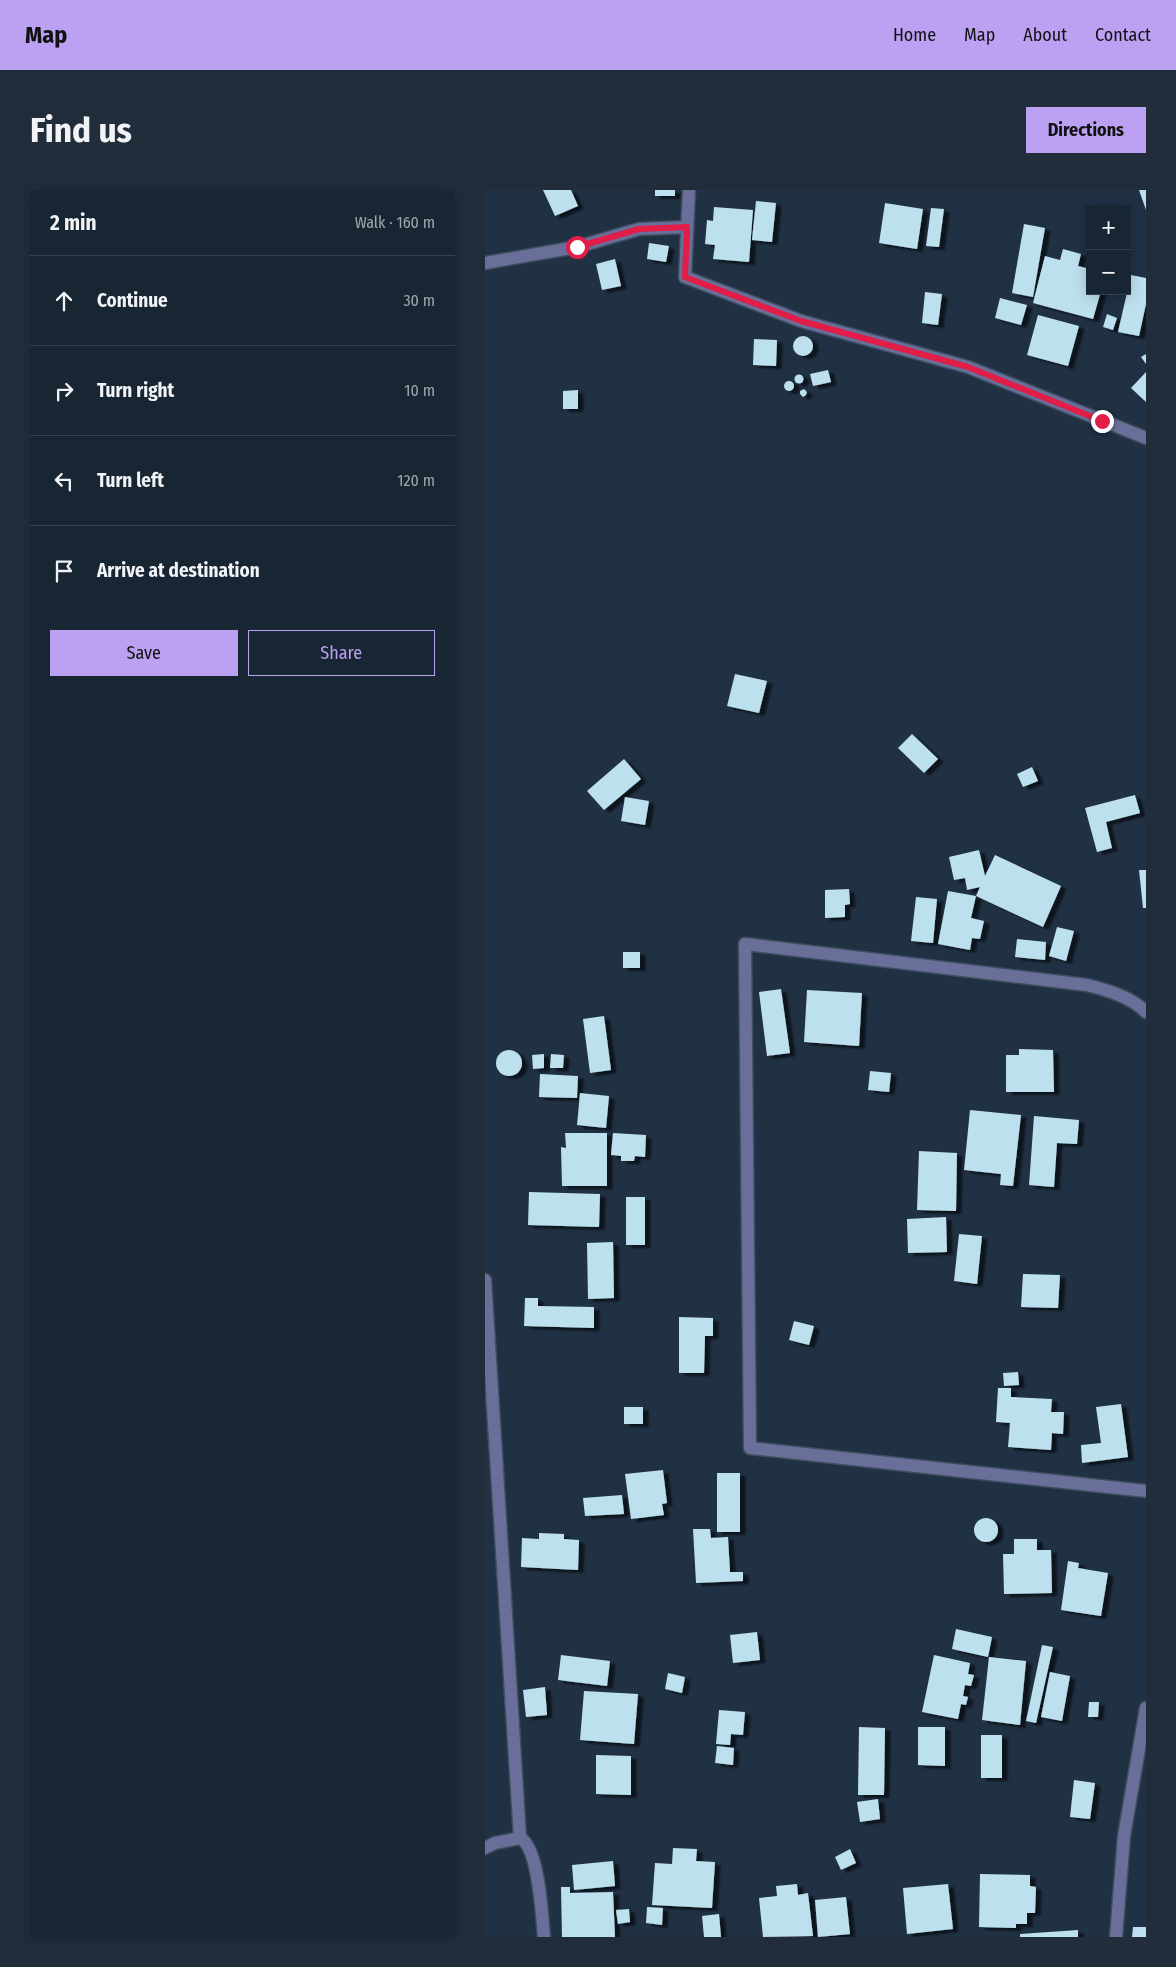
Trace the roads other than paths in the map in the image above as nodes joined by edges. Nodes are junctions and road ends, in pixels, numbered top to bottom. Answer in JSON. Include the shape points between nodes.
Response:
{"nodes":[{"id":1,"x":689,"y":190,"type":"edge"},
{"id":2,"x":687,"y":227,"type":"junction"},
{"id":3,"x":485,"y":263,"type":"edge"},
{"id":4,"x":1146,"y":438,"type":"edge"},
{"id":5,"x":1146,"y":1012,"type":"edge"},
{"id":6,"x":485,"y":1280,"type":"edge"},
{"id":7,"x":1146,"y":1491,"type":"edge"},
{"id":8,"x":1146,"y":1708,"type":"edge"},
{"id":9,"x":520,"y":1838,"type":"junction"},
{"id":10,"x":485,"y":1848,"type":"edge"},
{"id":11,"x":544,"y":1937,"type":"edge"},
{"id":12,"x":1116,"y":1937,"type":"edge"}],
"edges":[{"from":1,"to":2,"type":"street"},
{"from":2,"to":3,"type":"street","via":[[639,229],[577,247]]},
{"from":2,"to":4,"type":"street","via":[[685,277],[801,321],[968,367]]},
{"from":5,"to":7,"type":"street","via":[[1107,990],[1087,985],[745,944],[750,1448]]},
{"from":6,"to":9,"type":"street"},
{"from":8,"to":12,"type":"street","via":[[1125,1836]]},
{"from":9,"to":10,"type":"street"},
{"from":9,"to":11,"type":"street","via":[[527,1843],[539,1882]]}]}
